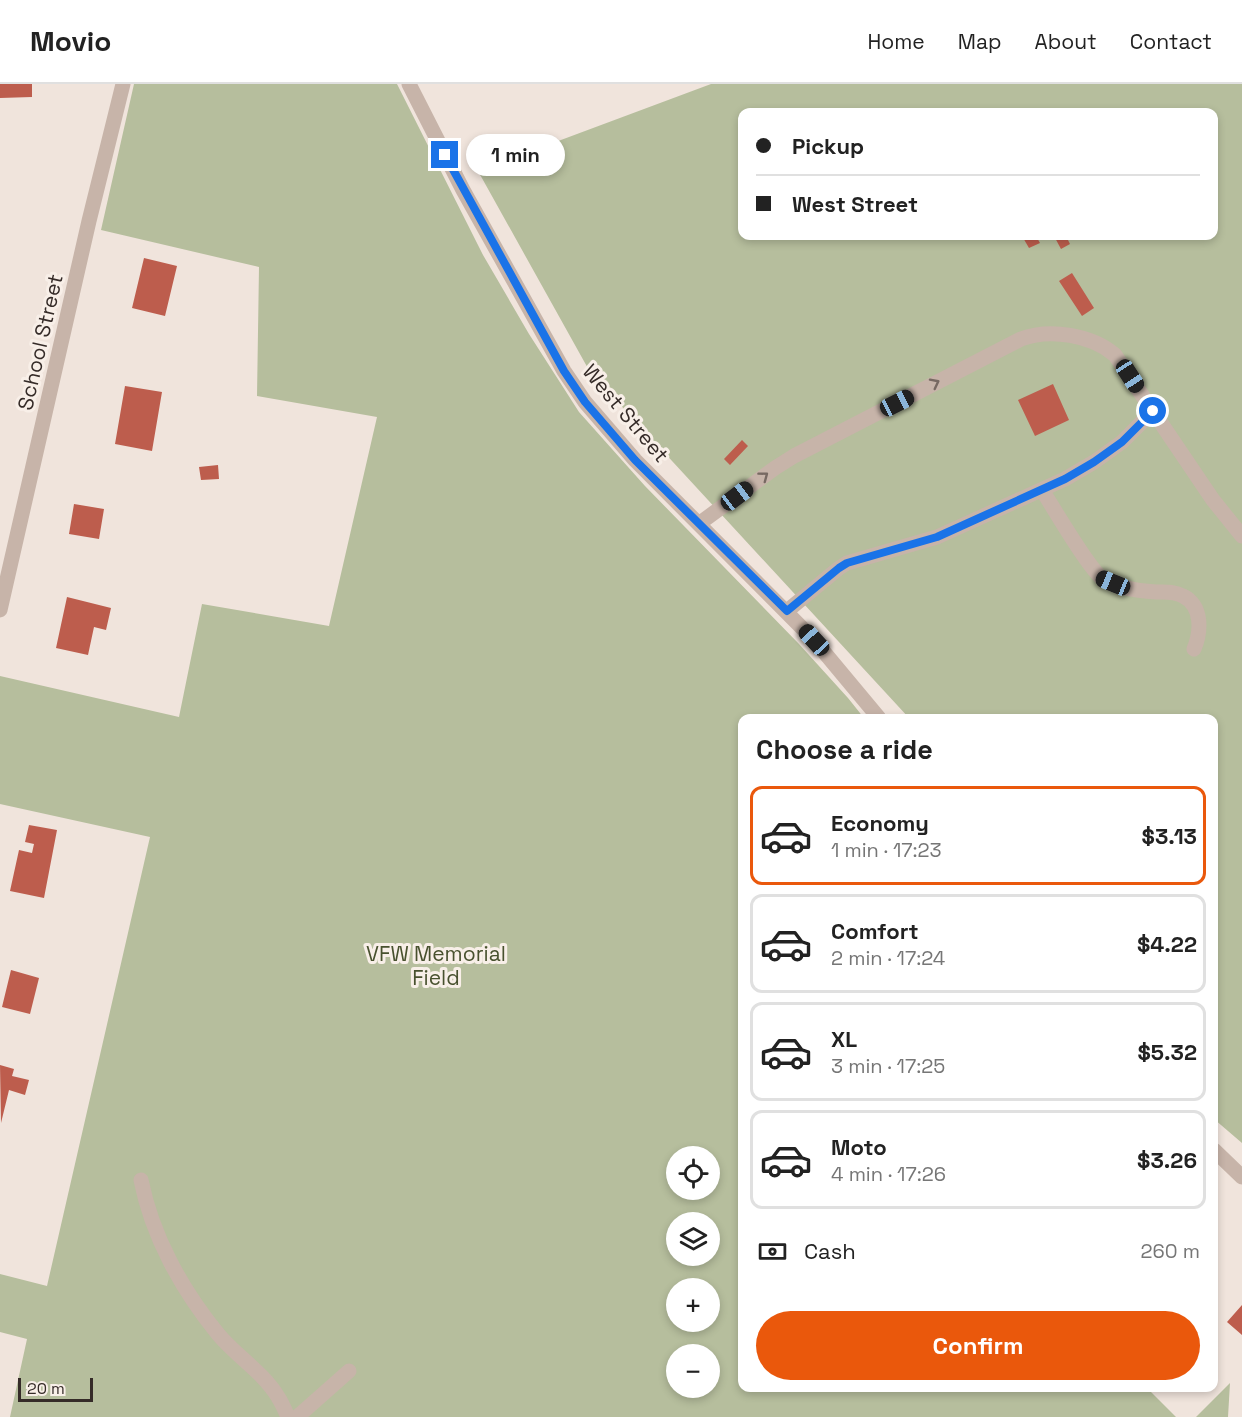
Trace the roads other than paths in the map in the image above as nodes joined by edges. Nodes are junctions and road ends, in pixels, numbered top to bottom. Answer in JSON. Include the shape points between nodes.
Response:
{"nodes":[{"id":1,"x":123,"y":84,"type":"edge"},
{"id":2,"x":409,"y":84,"type":"edge"},
{"id":3,"x":1153,"y":411,"type":"junction"},
{"id":4,"x":1042,"y":490,"type":"junction"},
{"id":5,"x":700,"y":524,"type":"junction"},
{"id":6,"x":1242,"y":536,"type":"edge"},
{"id":7,"x":1,"y":602,"type":"edge"},
{"id":8,"x":787,"y":611,"type":"junction"},
{"id":9,"x":1194,"y":650,"type":"dead end"},
{"id":10,"x":876,"y":714,"type":"edge"},
{"id":11,"x":1218,"y":1154,"type":"edge"},
{"id":12,"x":1242,"y":1177,"type":"edge"},
{"id":13,"x":141,"y":1180,"type":"dead end"},
{"id":14,"x":349,"y":1371,"type":"dead end"},
{"id":15,"x":288,"y":1417,"type":"edge"},
{"id":16,"x":297,"y":1417,"type":"edge"}],
"edges":[{"from":1,"to":7,"type":"street","name":"School Street"},
{"from":2,"to":5,"type":"street","name":"West Street","via":[[564,371],[608,430]]},
{"from":3,"to":4,"type":"street","via":[[1130,436],[1094,462]]},
{"from":5,"to":3,"type":"street","one_way":true,"via":[[794,456],[1025,337],[1055,334],[1098,343],[1119,359]]},
{"from":3,"to":6,"type":"street"},
{"from":4,"to":8,"type":"street","via":[[937,537],[847,563]]},
{"from":4,"to":9,"type":"street","via":[[1101,578],[1127,588],[1171,592],[1191,602],[1200,626]]},
{"from":5,"to":8,"type":"street","name":"West Street"},
{"from":8,"to":10,"type":"street","name":"West Street"},
{"from":11,"to":12,"type":"street"},
{"from":13,"to":15,"type":"street","via":[[157,1232],[176,1272],[218,1333],[278,1396]]},
{"from":14,"to":16,"type":"street"}]}
